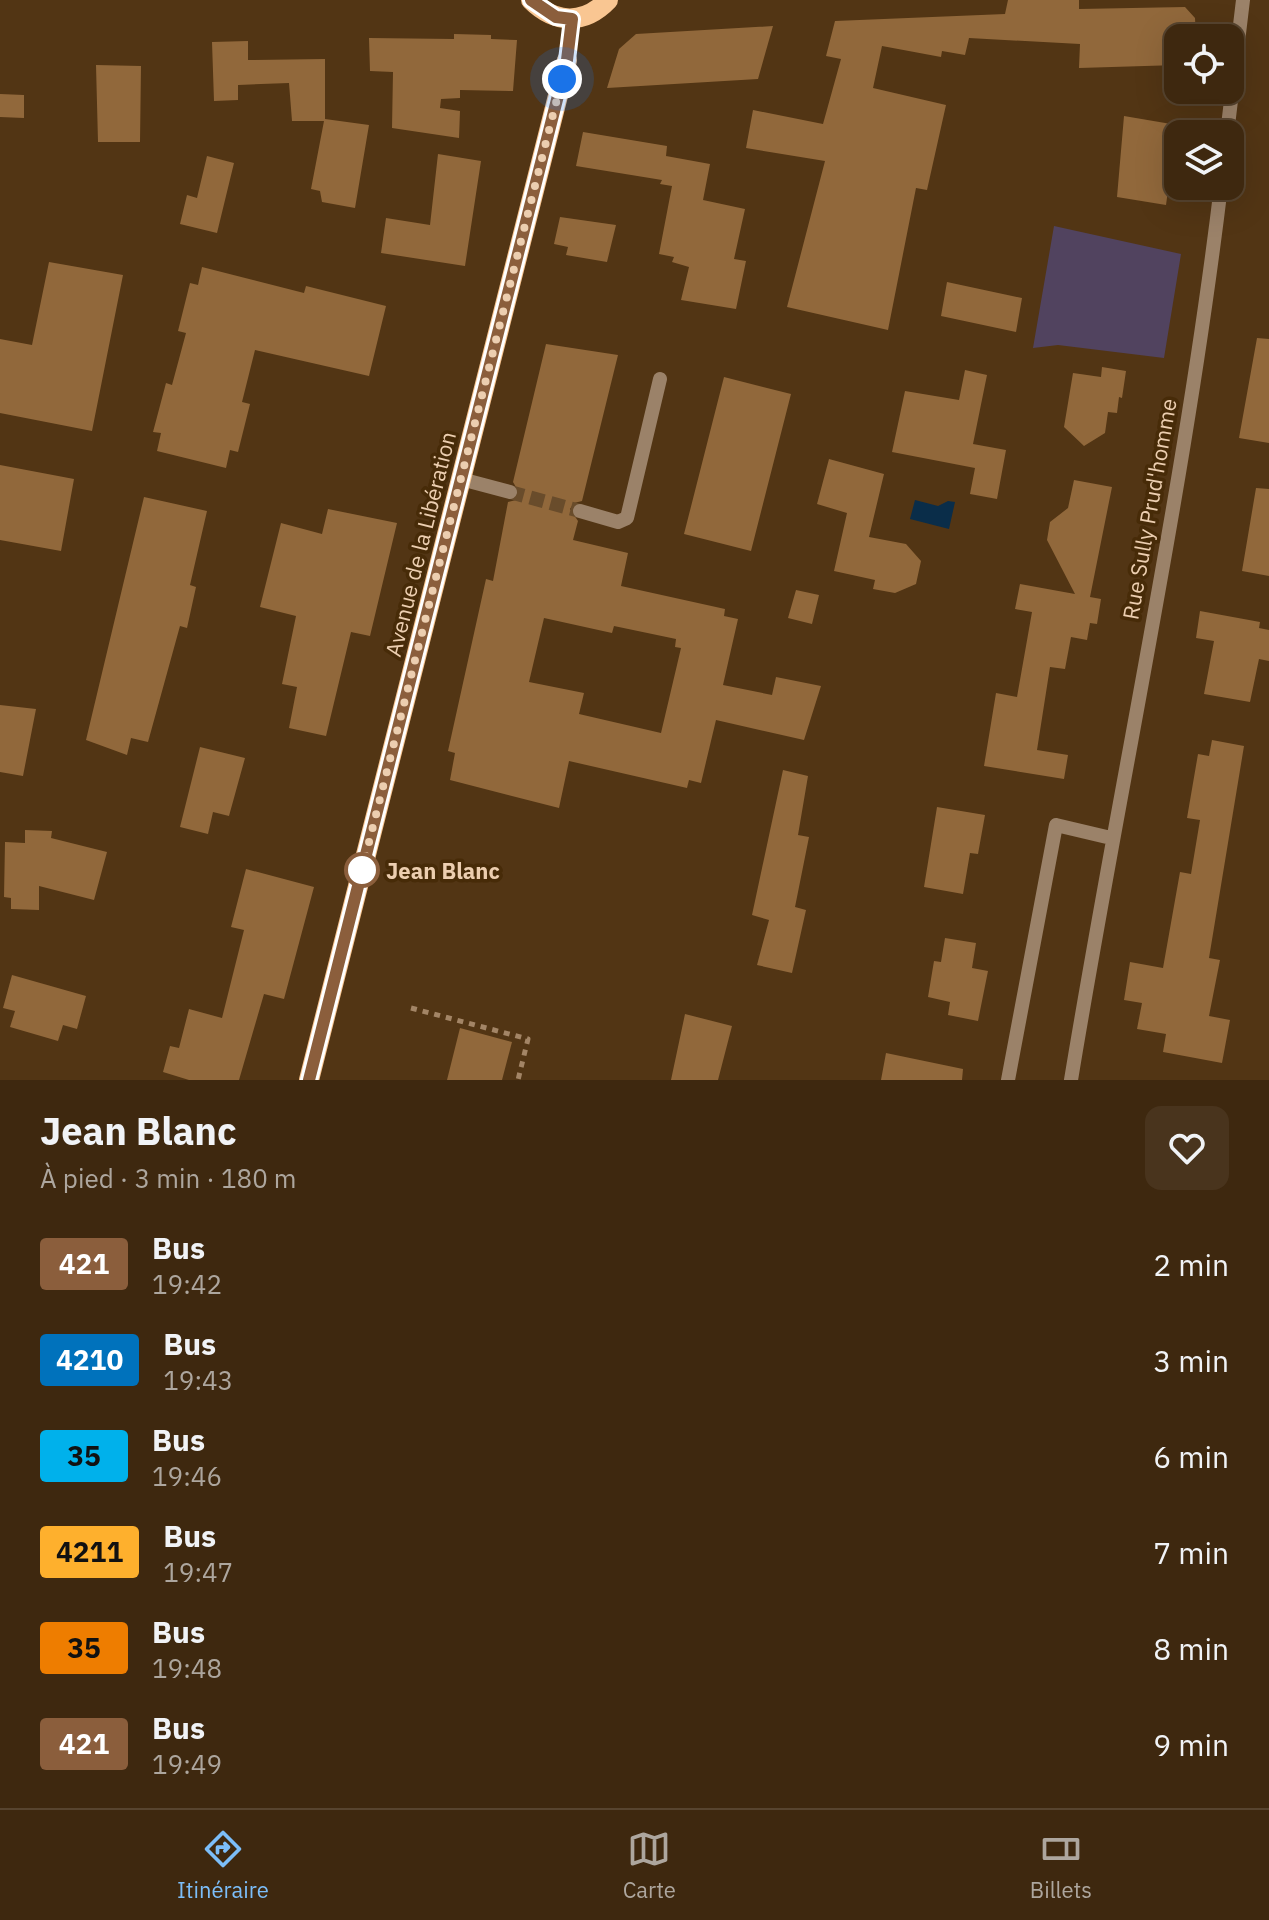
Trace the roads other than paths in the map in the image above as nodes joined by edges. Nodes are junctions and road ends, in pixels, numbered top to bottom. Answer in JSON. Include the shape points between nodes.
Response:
{"nodes":[{"id":1,"x":531,"y":0,"type":"edge"},
{"id":2,"x":608,"y":0,"type":"edge"},
{"id":3,"x":1243,"y":0,"type":"edge"},
{"id":4,"x":572,"y":19,"type":"junction"},
{"id":5,"x":567,"y":60,"type":"joint"},
{"id":6,"x":1229,"y":120,"type":"edge"},
{"id":7,"x":1219,"y":200,"type":"edge"},
{"id":8,"x":660,"y":379,"type":"dead end"},
{"id":9,"x":461,"y":479,"type":"junction"},
{"id":10,"x":510,"y":492,"type":"tunnel mouth"},
{"id":11,"x":580,"y":511,"type":"tunnel mouth"},
{"id":12,"x":1111,"y":838,"type":"junction"},
{"id":13,"x":309,"y":1080,"type":"edge"},
{"id":14,"x":1008,"y":1080,"type":"edge"},
{"id":15,"x":1071,"y":1080,"type":"edge"}],
"edges":[{"from":1,"to":4,"type":"main road","via":[[556,17]]},
{"from":2,"to":4,"type":"main road","via":[[598,10]]},
{"from":3,"to":6,"type":"street"},
{"from":4,"to":5,"type":"street","name":"Avenue de la Libération"},
{"from":5,"to":9,"type":"main road","name":"Avenue de la Libération"},
{"from":7,"to":12,"type":"street","name":"Rue Sully Prud'homme","via":[[1204,333]]},
{"from":8,"to":11,"type":"street","via":[[627,518],[618,522]]},
{"from":9,"to":10,"type":"street"},
{"from":9,"to":13,"type":"main road","name":"Avenue de la Libération"},
{"from":12,"to":14,"type":"street","via":[[1056,825]]},
{"from":12,"to":15,"type":"street","name":"Rue Sully Prud'homme"}]}
